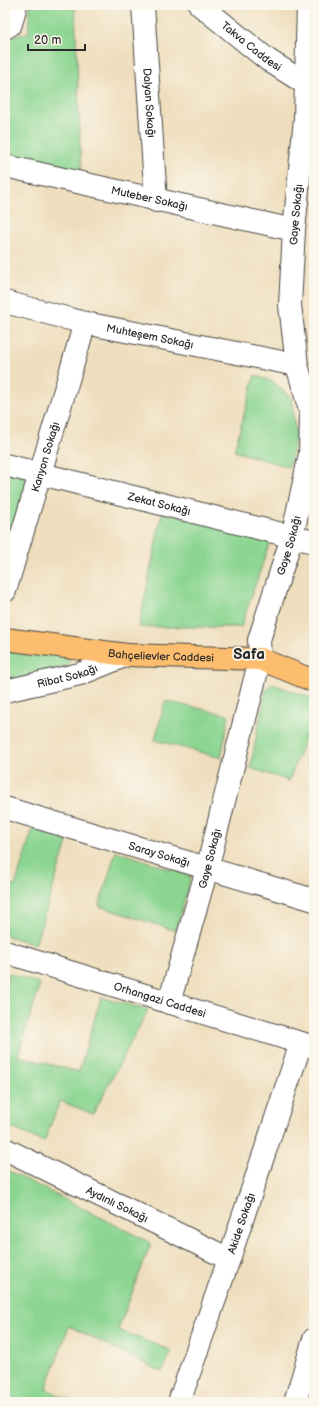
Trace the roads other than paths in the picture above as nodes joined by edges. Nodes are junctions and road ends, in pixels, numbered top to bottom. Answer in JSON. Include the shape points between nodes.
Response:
{"nodes":[{"id":1,"x":16,"y":5,"type":"edge"},
{"id":2,"x":143,"y":5,"type":"edge"},
{"id":3,"x":200,"y":5,"type":"edge"},
{"id":4,"x":308,"y":5,"type":"edge"},
{"id":5,"x":5,"y":28,"type":"edge"},
{"id":6,"x":306,"y":84,"type":"junction"},
{"id":7,"x":309,"y":119,"type":"edge"},
{"id":8,"x":5,"y":166,"type":"edge"},
{"id":9,"x":156,"y":201,"type":"junction"},
{"id":10,"x":294,"y":230,"type":"junction"},
{"id":11,"x":5,"y":302,"type":"edge"},
{"id":12,"x":86,"y":323,"type":"junction"},
{"id":13,"x":297,"y":365,"type":"junction"},
{"id":14,"x":312,"y":414,"type":"edge"},
{"id":15,"x":5,"y":465,"type":"edge"},
{"id":16,"x":40,"y":475,"type":"junction"},
{"id":17,"x":292,"y":537,"type":"junction"},
{"id":18,"x":314,"y":542,"type":"edge"},
{"id":19,"x":5,"y":591,"type":"edge"},
{"id":20,"x":5,"y":639,"type":"edge"},
{"id":21,"x":127,"y":655,"type":"junction"},
{"id":22,"x":260,"y":659,"type":"junction"},
{"id":23,"x":314,"y":681,"type":"edge"},
{"id":24,"x":5,"y":691,"type":"edge"},
{"id":25,"x":5,"y":808,"type":"edge"},
{"id":26,"x":207,"y":869,"type":"junction"},
{"id":27,"x":314,"y":900,"type":"edge"},
{"id":28,"x":5,"y":952,"type":"edge"},
{"id":29,"x":169,"y":1002,"type":"junction"},
{"id":30,"x":307,"y":1045,"type":"edge"},
{"id":31,"x":5,"y":1149,"type":"edge"},
{"id":32,"x":230,"y":1259,"type":"junction"},
{"id":33,"x":314,"y":1339,"type":"edge"},
{"id":34,"x":179,"y":1402,"type":"edge"},
{"id":35,"x":294,"y":1402,"type":"edge"}],
"edges":[{"from":1,"to":5,"type":"street","via":[[11,24]]},
{"from":2,"to":9,"type":"street","name":"Dalyan Sokağı"},
{"from":3,"to":6,"type":"street","name":"Takva Caddesi","via":[[268,60]]},
{"from":4,"to":6,"type":"street","name":"Gaye Sokağı"},
{"from":6,"to":7,"type":"street","name":"Gaye Sokağı"},
{"from":7,"to":10,"type":"street","name":"Gaye Sokağı"},
{"from":8,"to":9,"type":"street","name":"Muteber Sokağı"},
{"from":9,"to":10,"type":"street","name":"Muteber Sokağı"},
{"from":10,"to":13,"type":"street","name":"Gaye Sokağı","via":[[290,305]]},
{"from":11,"to":12,"type":"street","name":"Muhteşem Sokağı"},
{"from":12,"to":13,"type":"street","name":"Muhteşem Sokağı"},
{"from":12,"to":16,"type":"street","name":"Kanyon Sokağı"},
{"from":13,"to":14,"type":"street","name":"Gaye Sokağı"},
{"from":14,"to":17,"type":"street","name":"Gaye Sokağı","via":[[310,454]]},
{"from":15,"to":16,"type":"street","name":"Zekat Sokağı"},
{"from":16,"to":17,"type":"street","name":"Zekat Sokağı"},
{"from":16,"to":19,"type":"street","name":"Kanyon Sokağı"},
{"from":17,"to":18,"type":"street","name":"Zekat Sokağı"},
{"from":17,"to":22,"type":"street","name":"Gaye Sokağı","via":[[259,640]]},
{"from":20,"to":21,"type":"main road","name":"Bahçelievler Caddesi"},
{"from":21,"to":22,"type":"main road","name":"Bahçelievler Caddesi"},
{"from":21,"to":24,"type":"street","name":"Ribat Sokağı","via":[[80,674]]},
{"from":22,"to":23,"type":"main road","name":"Bahçelievler Caddesi"},
{"from":22,"to":26,"type":"street","name":"Gaye Sokağı"},
{"from":25,"to":26,"type":"street","name":"Saray Sokağı"},
{"from":26,"to":27,"type":"street","name":"Saray Sokağı"},
{"from":26,"to":29,"type":"street","name":"Gaye Sokağı"},
{"from":28,"to":29,"type":"street","name":"Orhangazi Caddesi"},
{"from":29,"to":30,"type":"street","name":"Orhangazi Caddesi"},
{"from":30,"to":32,"type":"street","name":"Akide Sokağı"},
{"from":31,"to":32,"type":"street","name":"Aydınlı Sokağı"},
{"from":32,"to":34,"type":"street","name":"Akide Sokağı"},
{"from":33,"to":35,"type":"street"}]}
